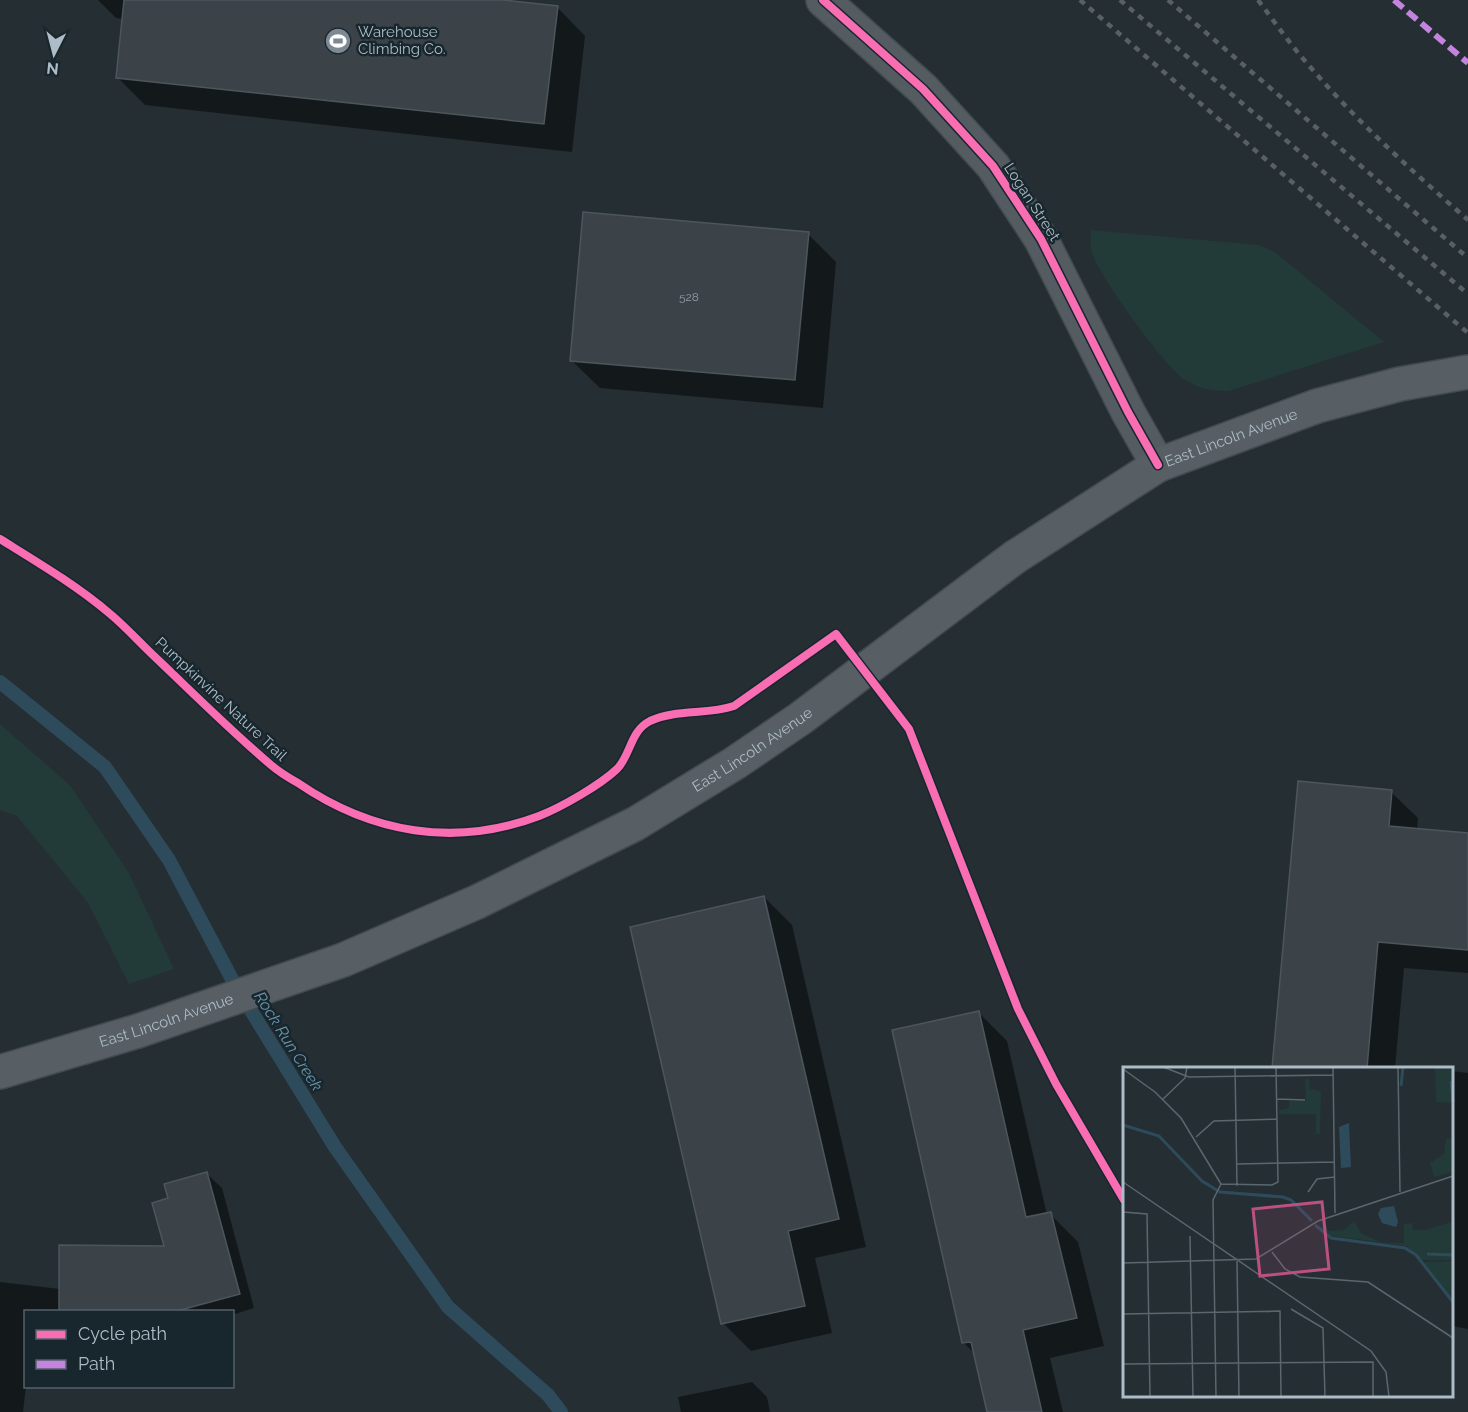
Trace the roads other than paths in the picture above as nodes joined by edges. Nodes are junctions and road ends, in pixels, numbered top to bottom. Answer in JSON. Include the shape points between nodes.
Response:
{"nodes":[{"id":1,"x":823,"y":0,"type":"edge"},
{"id":2,"x":1468,"y":372,"type":"edge"},
{"id":3,"x":1158,"y":465,"type":"junction"},
{"id":4,"x":0,"y":1072,"type":"edge"}],
"edges":[{"from":1,"to":3,"type":"street","name":"Logan Street","via":[[923,89],[993,166],[1041,239]]},
{"from":2,"to":3,"type":"main road","name":"East Lincoln Avenue","via":[[1400,384],[1317,406]]},
{"from":3,"to":4,"type":"main road","name":"East Lincoln Avenue","via":[[1014,557],[801,718],[715,776],[610,837],[477,902],[343,960],[138,1031]]}]}
